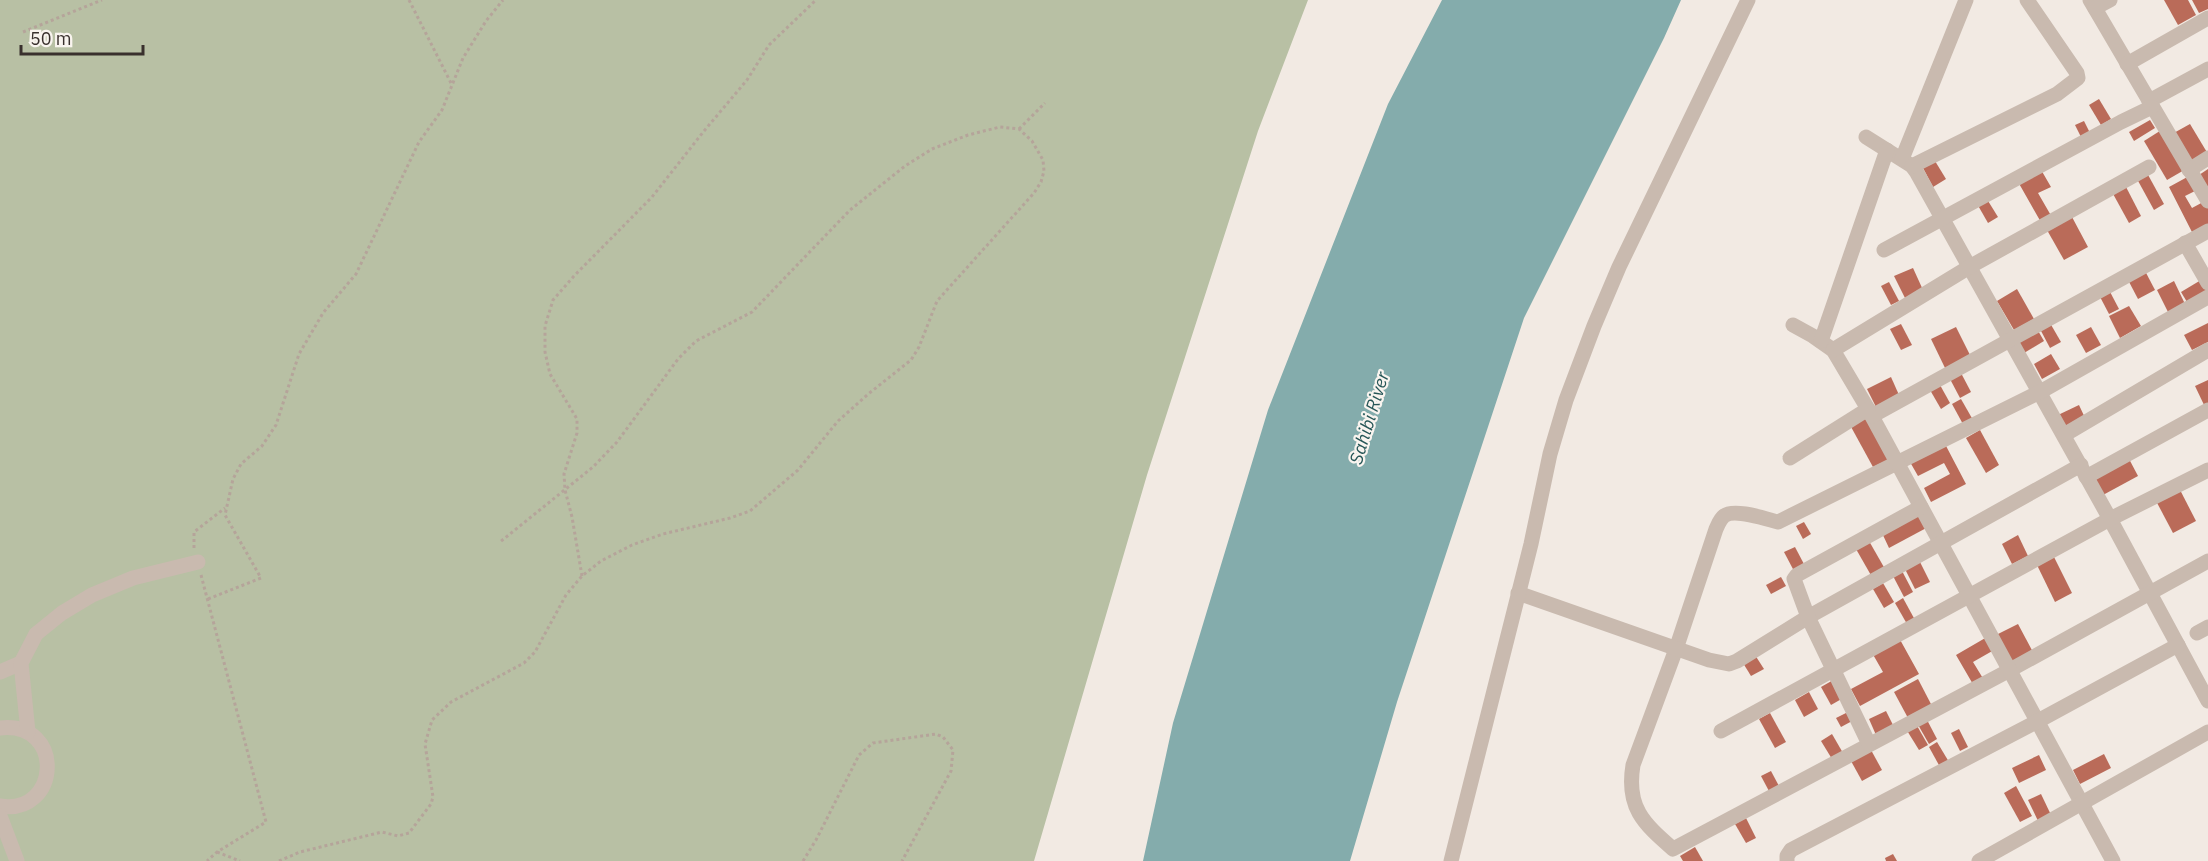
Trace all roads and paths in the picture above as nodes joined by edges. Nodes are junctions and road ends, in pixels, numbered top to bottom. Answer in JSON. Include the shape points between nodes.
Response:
{"nodes":[{"id":1,"x":102,"y":0,"type":"edge"},
{"id":2,"x":409,"y":0,"type":"edge"},
{"id":3,"x":503,"y":0,"type":"edge"},
{"id":4,"x":816,"y":0,"type":"edge"},
{"id":5,"x":1748,"y":0,"type":"edge"},
{"id":6,"x":1966,"y":0,"type":"edge"},
{"id":7,"x":2027,"y":0,"type":"edge"},
{"id":8,"x":2110,"y":0,"type":"edge"},
{"id":9,"x":2092,"y":4,"type":"edge"},
{"id":10,"x":2208,"y":18,"type":"edge"},
{"id":11,"x":23,"y":32,"type":"dead end"},
{"id":12,"x":2127,"y":64,"type":"junction"},
{"id":13,"x":2208,"y":69,"type":"edge"},
{"id":14,"x":452,"y":85,"type":"junction"},
{"id":15,"x":1045,"y":103,"type":"dead end"},
{"id":16,"x":2151,"y":104,"type":"junction"},
{"id":17,"x":1019,"y":129,"type":"junction"},
{"id":18,"x":1866,"y":137,"type":"dead end"},
{"id":19,"x":1887,"y":150,"type":"junction"},
{"id":20,"x":2208,"y":158,"type":"edge"},
{"id":21,"x":1907,"y":163,"type":"junction"},
{"id":22,"x":2149,"y":167,"type":"dead end"},
{"id":23,"x":2189,"y":170,"type":"junction"},
{"id":24,"x":2208,"y":201,"type":"edge"},
{"id":25,"x":1943,"y":219,"type":"junction"},
{"id":26,"x":2208,"y":231,"type":"edge"},
{"id":27,"x":2185,"y":243,"type":"junction"},
{"id":28,"x":1884,"y":249,"type":"dead end"},
{"id":29,"x":1971,"y":266,"type":"junction"},
{"id":30,"x":2208,"y":283,"type":"edge"},
{"id":31,"x":2208,"y":297,"type":"edge"},
{"id":32,"x":1793,"y":325,"type":"dead end"},
{"id":33,"x":2010,"y":338,"type":"junction"},
{"id":34,"x":1827,"y":346,"type":"junction"},
{"id":35,"x":2208,"y":351,"type":"edge"},
{"id":36,"x":2040,"y":392,"type":"junction"},
{"id":37,"x":2208,"y":410,"type":"edge"},
{"id":38,"x":1870,"y":412,"type":"junction"},
{"id":39,"x":2064,"y":435,"type":"junction"},
{"id":40,"x":1790,"y":458,"type":"dead end"},
{"id":41,"x":1897,"y":462,"type":"junction"},
{"id":42,"x":2208,"y":470,"type":"edge"},
{"id":43,"x":2084,"y":471,"type":"junction"},
{"id":44,"x":565,"y":490,"type":"junction"},
{"id":45,"x":227,"y":506,"type":"junction"},
{"id":46,"x":1921,"y":507,"type":"junction"},
{"id":47,"x":2110,"y":519,"type":"junction"},
{"id":48,"x":500,"y":542,"type":"dead end"},
{"id":49,"x":1941,"y":543,"type":"junction"},
{"id":50,"x":2208,"y":561,"type":"edge"},
{"id":51,"x":198,"y":562,"type":"junction"},
{"id":52,"x":582,"y":576,"type":"junction"},
{"id":53,"x":2149,"y":592,"type":"junction"},
{"id":54,"x":1518,"y":593,"type":"junction"},
{"id":55,"x":1970,"y":595,"type":"junction"},
{"id":56,"x":208,"y":599,"type":"junction"},
{"id":57,"x":1808,"y":617,"type":"junction"},
{"id":58,"x":2178,"y":645,"type":"junction"},
{"id":59,"x":1676,"y":649,"type":"junction"},
{"id":60,"x":21,"y":663,"type":"junction"},
{"id":61,"x":1834,"y":669,"type":"junction"},
{"id":62,"x":2010,"y":670,"type":"junction"},
{"id":63,"x":0,"y":672,"type":"edge"},
{"id":64,"x":2208,"y":701,"type":"edge"},
{"id":65,"x":2038,"y":722,"type":"junction"},
{"id":66,"x":0,"y":728,"type":"edge"},
{"id":67,"x":1721,"y":731,"type":"dead end"},
{"id":68,"x":28,"y":732,"type":"junction"},
{"id":69,"x":2208,"y":732,"type":"edge"},
{"id":70,"x":1869,"y":744,"type":"junction"},
{"id":71,"x":2082,"y":803,"type":"junction"},
{"id":72,"x":0,"y":806,"type":"edge"},
{"id":73,"x":0,"y":816,"type":"edge"},
{"id":74,"x":217,"y":852,"type":"junction"},
{"id":75,"x":2108,"y":859,"type":"edge"},
{"id":76,"x":17,"y":861,"type":"edge"},
{"id":77,"x":207,"y":861,"type":"edge"},
{"id":78,"x":240,"y":861,"type":"edge"},
{"id":79,"x":279,"y":861,"type":"edge"},
{"id":80,"x":803,"y":861,"type":"edge"},
{"id":81,"x":902,"y":861,"type":"edge"},
{"id":82,"x":1451,"y":861,"type":"edge"},
{"id":83,"x":1787,"y":861,"type":"edge"},
{"id":84,"x":1979,"y":861,"type":"edge"}],
"edges":[{"from":1,"to":11,"type":"path"},
{"from":2,"to":14,"type":"path"},
{"from":3,"to":14,"type":"path","via":[[463,58]]},
{"from":4,"to":44,"type":"path","via":[[769,45],[747,80],[651,198],[553,300],[545,326],[544,352],[550,374],[577,419],[574,446],[564,474]]},
{"from":5,"to":54,"type":"street","via":[[1594,327],[1550,454]]},
{"from":6,"to":21,"type":"street"},
{"from":7,"to":21,"type":"street","via":[[2078,78],[2057,94]]},
{"from":8,"to":9,"type":"street"},
{"from":9,"to":12,"type":"street"},
{"from":10,"to":12,"type":"street"},
{"from":12,"to":16,"type":"street"},
{"from":13,"to":16,"type":"street"},
{"from":14,"to":45,"type":"path","via":[[442,110],[419,142],[356,274],[323,313],[299,354],[276,425],[232,479]]},
{"from":15,"to":17,"type":"path"},
{"from":16,"to":23,"type":"street"},
{"from":16,"to":25,"type":"street"},
{"from":17,"to":44,"type":"path","via":[[1000,127],[969,135],[932,148],[905,166],[850,210],[752,312],[696,340],[617,442]]},
{"from":17,"to":52,"type":"path","via":[[1043,160],[1041,182],[937,301],[911,360],[867,394],[798,470],[750,511],[632,545]]},
{"from":18,"to":19,"type":"street"},
{"from":19,"to":21,"type":"street"},
{"from":19,"to":34,"type":"street"},
{"from":20,"to":23,"type":"street"},
{"from":21,"to":25,"type":"street"},
{"from":22,"to":29,"type":"street"},
{"from":23,"to":24,"type":"street"},
{"from":25,"to":28,"type":"street"},
{"from":25,"to":29,"type":"street"},
{"from":26,"to":27,"type":"street"},
{"from":27,"to":30,"type":"street"},
{"from":27,"to":33,"type":"street"},
{"from":29,"to":33,"type":"street"},
{"from":29,"to":34,"type":"street"},
{"from":31,"to":36,"type":"street"},
{"from":32,"to":34,"type":"street"},
{"from":33,"to":36,"type":"street"},
{"from":33,"to":38,"type":"street"},
{"from":34,"to":38,"type":"street"},
{"from":35,"to":39,"type":"street"},
{"from":36,"to":39,"type":"street"},
{"from":36,"to":41,"type":"street"},
{"from":37,"to":43,"type":"street"},
{"from":38,"to":40,"type":"street"},
{"from":38,"to":41,"type":"street"},
{"from":39,"to":43,"type":"street"},
{"from":41,"to":46,"type":"street"},
{"from":41,"to":59,"type":"street","via":[[1778,522],[1745,514],[1724,516],[1716,529]]},
{"from":42,"to":47,"type":"street"},
{"from":43,"to":47,"type":"street"},
{"from":43,"to":49,"type":"street"},
{"from":44,"to":48,"type":"path"},
{"from":44,"to":52,"type":"path"},
{"from":45,"to":51,"type":"path","via":[[194,532]]},
{"from":45,"to":56,"type":"path","via":[[225,515],[261,578]]},
{"from":46,"to":49,"type":"street"},
{"from":46,"to":57,"type":"street","via":[[1797,575],[1794,583]]},
{"from":47,"to":53,"type":"street"},
{"from":47,"to":55,"type":"street"},
{"from":49,"to":55,"type":"street"},
{"from":49,"to":57,"type":"street"},
{"from":50,"to":53,"type":"street"},
{"from":51,"to":56,"type":"path"},
{"from":51,"to":60,"type":"street","via":[[133,578],[92,595],[36,634]]},
{"from":52,"to":79,"type":"path","via":[[566,596],[535,652],[524,663],[451,702],[432,720],[425,744],[433,797],[409,833],[398,836],[382,832]]},
{"from":53,"to":58,"type":"street"},
{"from":53,"to":62,"type":"street"},
{"from":54,"to":59,"type":"street"},
{"from":54,"to":82,"type":"street"},
{"from":55,"to":61,"type":"street"},
{"from":55,"to":62,"type":"street"},
{"from":56,"to":74,"type":"path","via":[[266,822]]},
{"from":57,"to":59,"type":"street","via":[[1729,664]]},
{"from":57,"to":61,"type":"street"},
{"from":58,"to":64,"type":"street"},
{"from":58,"to":65,"type":"street"},
{"from":59,"to":70,"type":"street","via":[[1633,765],[1630,784],[1641,817],[1673,849]]},
{"from":60,"to":63,"type":"street"},
{"from":60,"to":68,"type":"street"},
{"from":61,"to":67,"type":"street"},
{"from":61,"to":70,"type":"street"},
{"from":62,"to":65,"type":"street"},
{"from":62,"to":70,"type":"street"},
{"from":65,"to":71,"type":"street"},
{"from":65,"to":83,"type":"street","via":[[1791,850]]},
{"from":66,"to":68,"type":"street"},
{"from":68,"to":72,"type":"street","via":[[46,754],[45,784],[24,804]]},
{"from":69,"to":71,"type":"street"},
{"from":71,"to":75,"type":"street"},
{"from":71,"to":84,"type":"street"},
{"from":73,"to":76,"type":"street"},
{"from":74,"to":77,"type":"path"},
{"from":74,"to":78,"type":"path"},
{"from":80,"to":81,"type":"path","via":[[859,755],[868,746],[936,734],[953,750],[951,771]]}]}
